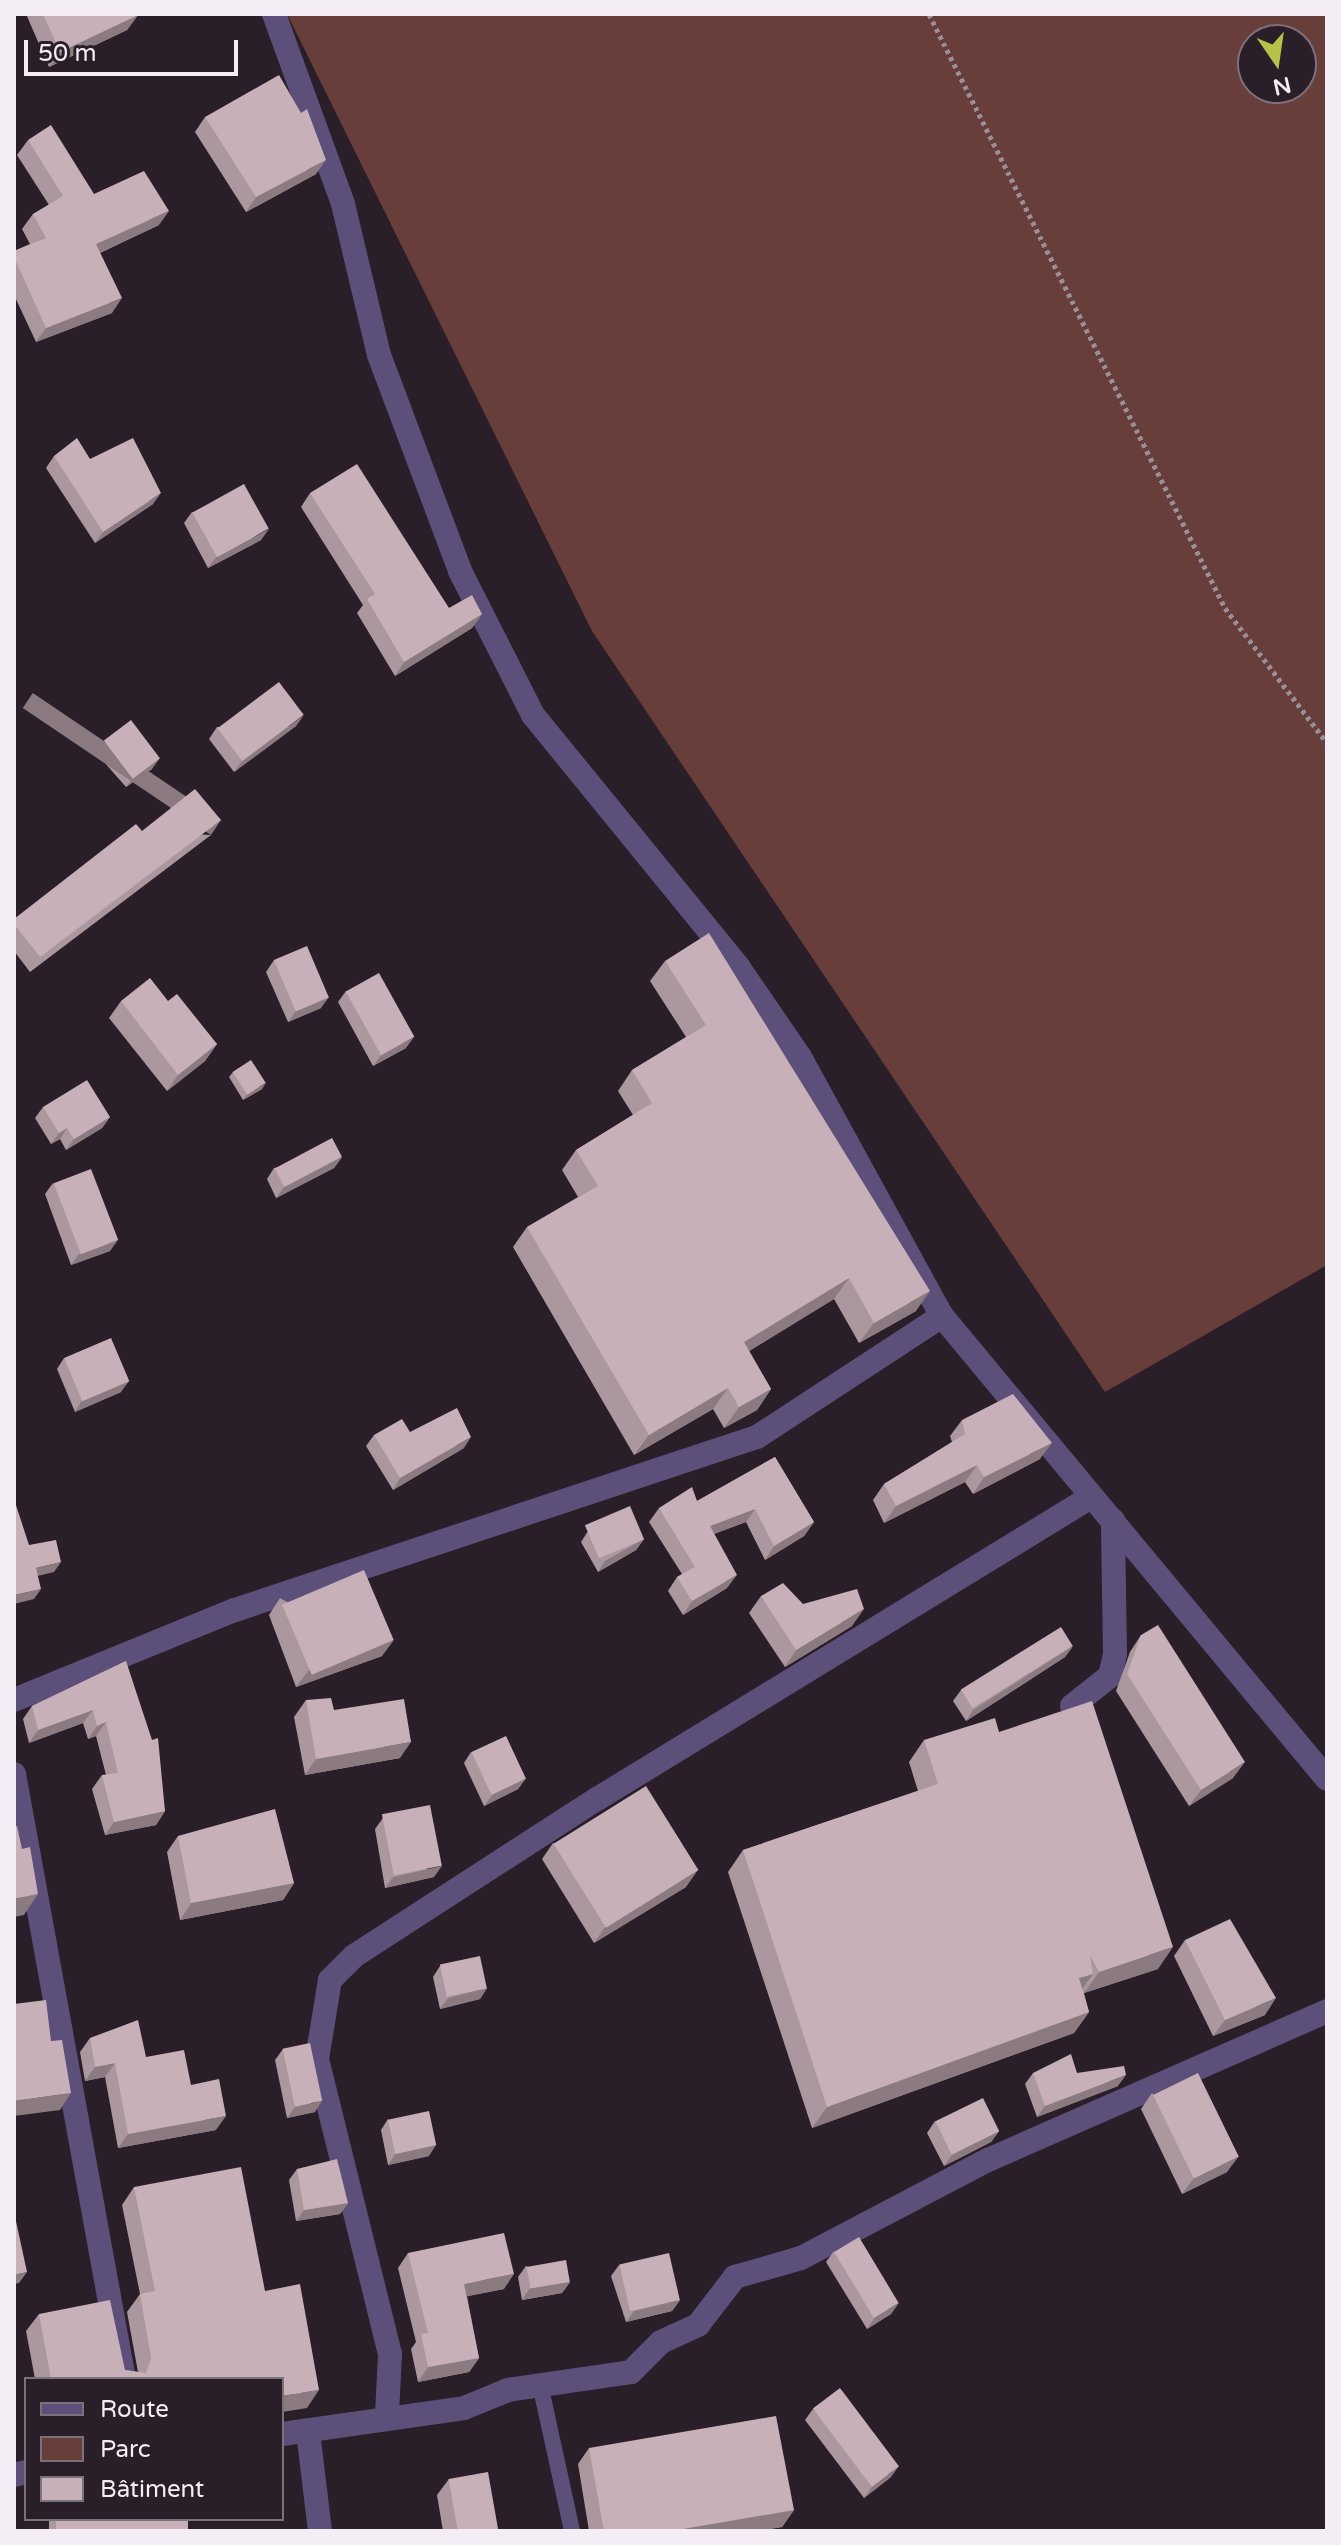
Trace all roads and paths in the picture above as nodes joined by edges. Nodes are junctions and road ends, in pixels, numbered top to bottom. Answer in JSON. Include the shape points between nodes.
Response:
{"nodes":[{"id":1,"x":274,"y":14,"type":"edge"},
{"id":2,"x":929,"y":14,"type":"edge"},
{"id":3,"x":1327,"y":743,"type":"edge"},
{"id":4,"x":942,"y":1316,"type":"junction"},
{"id":5,"x":1091,"y":1497,"type":"junction"},
{"id":6,"x":1113,"y":1520,"type":"junction"},
{"id":7,"x":14,"y":1700,"type":"edge"},
{"id":8,"x":1072,"y":1706,"type":"edge"},
{"id":9,"x":14,"y":1774,"type":"edge"},
{"id":10,"x":1327,"y":1779,"type":"edge"},
{"id":11,"x":1327,"y":2011,"type":"edge"},
{"id":12,"x":124,"y":2377,"type":"edge"},
{"id":13,"x":540,"y":2384,"type":"junction"},
{"id":14,"x":387,"y":2414,"type":"junction"},
{"id":15,"x":308,"y":2432,"type":"junction"},
{"id":16,"x":284,"y":2434,"type":"edge"},
{"id":17,"x":320,"y":2531,"type":"edge"},
{"id":18,"x":572,"y":2531,"type":"edge"}],
"edges":[{"from":1,"to":4,"type":"street","via":[[343,204],[379,355],[460,571],[533,715],[739,968],[800,1057]]},
{"from":2,"to":3,"type":"path","via":[[1225,608]]},
{"from":4,"to":5,"type":"street"},
{"from":4,"to":7,"type":"street","via":[[757,1437],[235,1610]]},
{"from":5,"to":6,"type":"street"},
{"from":5,"to":14,"type":"street","via":[[597,1799],[354,1956],[330,1980],[317,2059],[390,2354]]},
{"from":6,"to":8,"type":"street","via":[[1115,1654],[1110,1676]]},
{"from":6,"to":10,"type":"street"},
{"from":9,"to":12,"type":"street"},
{"from":11,"to":13,"type":"street","via":[[988,2160],[801,2258],[735,2277],[698,2325],[661,2342],[631,2372]]},
{"from":13,"to":14,"type":"street","via":[[464,2408]]},
{"from":13,"to":18,"type":"lane"},
{"from":14,"to":15,"type":"street"},
{"from":15,"to":16,"type":"street"},
{"from":15,"to":17,"type":"street"}]}
